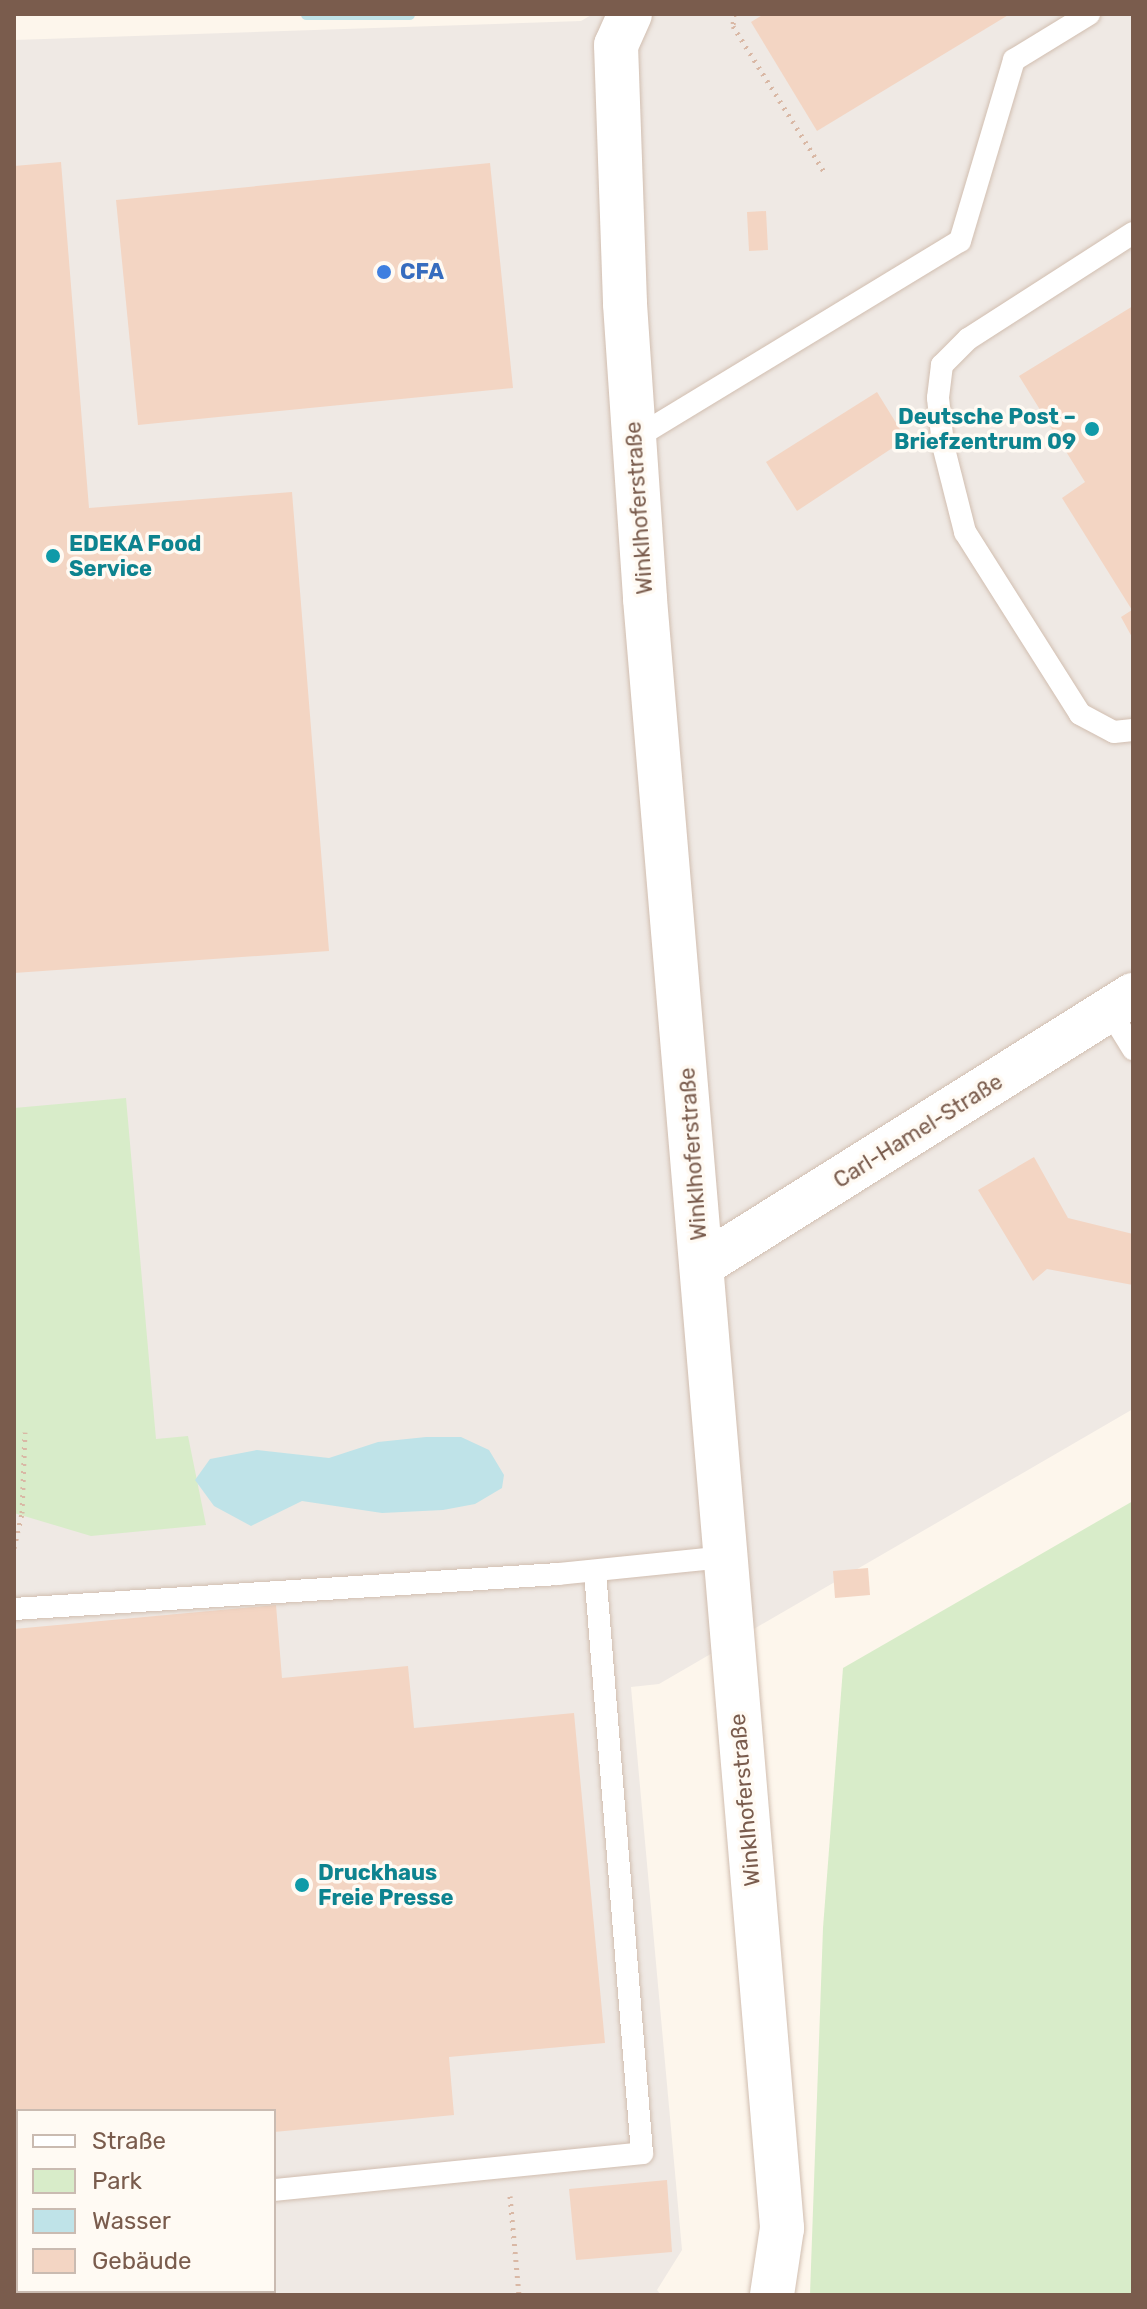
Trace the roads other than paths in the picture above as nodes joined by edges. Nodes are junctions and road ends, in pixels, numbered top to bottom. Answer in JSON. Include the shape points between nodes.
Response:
{"nodes":[{"id":1,"x":630,"y":14,"type":"edge"},
{"id":2,"x":1089,"y":14,"type":"edge"},
{"id":3,"x":1133,"y":233,"type":"edge"},
{"id":4,"x":634,"y":439,"type":"junction"},
{"id":5,"x":1133,"y":730,"type":"edge"},
{"id":6,"x":1121,"y":1002,"type":"edge"},
{"id":7,"x":1133,"y":1049,"type":"edge"},
{"id":8,"x":702,"y":1265,"type":"junction"},
{"id":9,"x":725,"y":1557,"type":"junction"},
{"id":10,"x":595,"y":1571,"type":"junction"},
{"id":11,"x":14,"y":1609,"type":"edge"},
{"id":12,"x":276,"y":2190,"type":"edge"},
{"id":13,"x":772,"y":2295,"type":"edge"}],
"edges":[{"from":1,"to":4,"type":"street","name":"Winklhoferstraße","via":[[616,45]]},
{"from":2,"to":4,"type":"lane","via":[[1014,60],[960,241]]},
{"from":3,"to":5,"type":"lane","via":[[968,339],[942,365],[938,398],[943,445],[965,532],[1080,714],[1114,732]]},
{"from":4,"to":8,"type":"street","name":"Winklhoferstraße"},
{"from":6,"to":7,"type":"lane"},
{"from":6,"to":8,"type":"street","name":"Carl-Hamel-Straße"},
{"from":8,"to":9,"type":"street","name":"Winklhoferstraße"},
{"from":9,"to":10,"type":"lane"},
{"from":9,"to":13,"type":"street","name":"Winklhoferstraße","via":[[782,2228]]},
{"from":10,"to":11,"type":"lane"},
{"from":10,"to":12,"type":"lane","via":[[642,2153]]}]}
